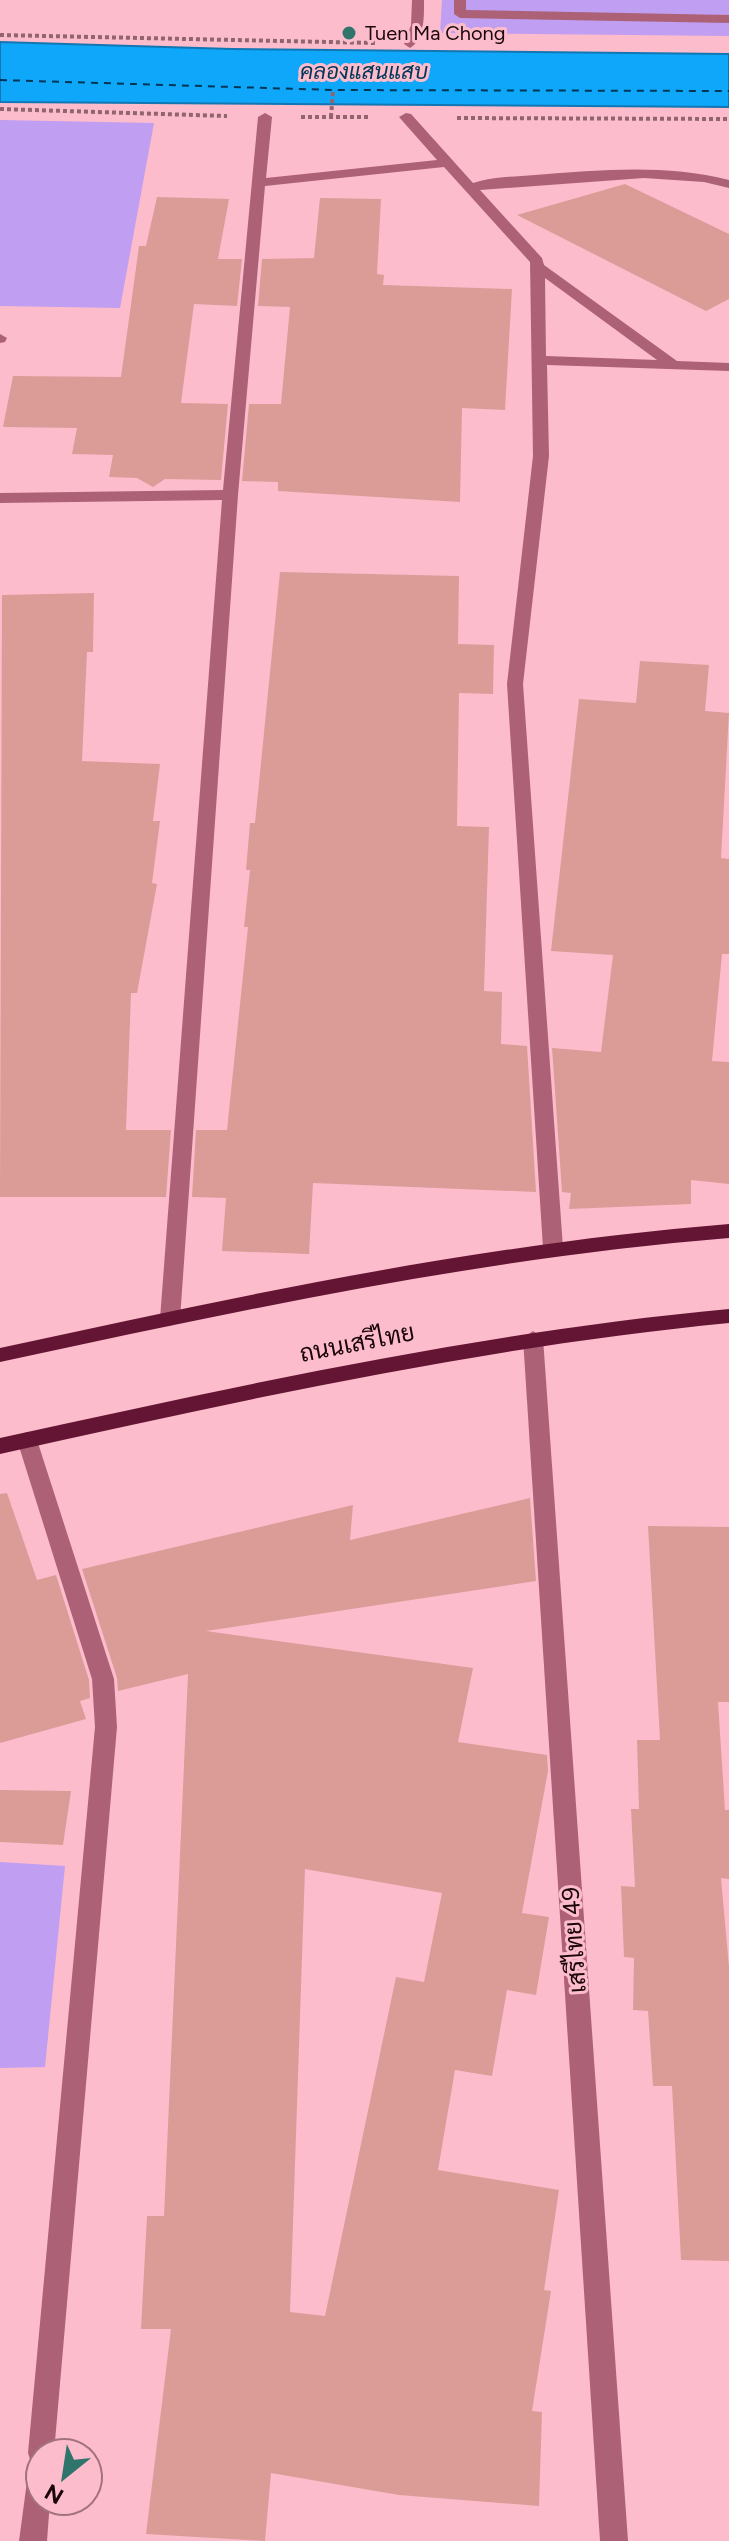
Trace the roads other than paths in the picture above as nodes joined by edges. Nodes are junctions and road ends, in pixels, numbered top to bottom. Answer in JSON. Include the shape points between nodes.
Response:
{"nodes":[{"id":1,"x":418,"y":0,"type":"edge"},
{"id":2,"x":460,"y":0,"type":"edge"},
{"id":3,"x":729,"y":19,"type":"edge"},
{"id":4,"x":410,"y":44,"type":"road end"},
{"id":5,"x":265,"y":117,"type":"road end"},
{"id":6,"x":406,"y":117,"type":"road end"},
{"id":7,"x":445,"y":163,"type":"junction"},
{"id":8,"x":258,"y":183,"type":"junction"},
{"id":9,"x":729,"y":184,"type":"edge"},
{"id":10,"x":471,"y":188,"type":"junction"},
{"id":11,"x":537,"y":266,"type":"junction"},
{"id":12,"x":539,"y":360,"type":"junction"},
{"id":13,"x":672,"y":364,"type":"junction"},
{"id":14,"x":729,"y":367,"type":"edge"},
{"id":15,"x":230,"y":495,"type":"junction"},
{"id":16,"x":0,"y":498,"type":"edge"},
{"id":17,"x":729,"y":1231,"type":"edge"},
{"id":18,"x":553,"y":1248,"type":"junction"},
{"id":19,"x":729,"y":1316,"type":"edge"},
{"id":20,"x":170,"y":1319,"type":"junction"},
{"id":21,"x":533,"y":1338,"type":"junction"},
{"id":22,"x":0,"y":1355,"type":"edge"},
{"id":23,"x":27,"y":1440,"type":"junction"},
{"id":24,"x":0,"y":1446,"type":"edge"},
{"id":25,"x":42,"y":2437,"type":"edge"},
{"id":26,"x":35,"y":2517,"type":"edge"},
{"id":27,"x":33,"y":2541,"type":"edge"},
{"id":28,"x":614,"y":2541,"type":"edge"}],
"edges":[{"from":1,"to":4,"type":"street"},
{"from":2,"to":3,"type":"street","via":[[460,14]]},
{"from":5,"to":8,"type":"street"},
{"from":6,"to":7,"type":"street"},
{"from":7,"to":8,"type":"street"},
{"from":7,"to":10,"type":"street"},
{"from":8,"to":15,"type":"street"},
{"from":9,"to":10,"type":"street","via":[[701,176],[591,176]]},
{"from":10,"to":11,"type":"street"},
{"from":11,"to":12,"type":"street"},
{"from":11,"to":13,"type":"street"},
{"from":12,"to":13,"type":"street"},
{"from":12,"to":18,"type":"street","via":[[541,456],[515,684]]},
{"from":13,"to":14,"type":"street"},
{"from":15,"to":16,"type":"street"},
{"from":15,"to":20,"type":"street"},
{"from":17,"to":18,"type":"main road"},
{"from":18,"to":20,"type":"main road","via":[[311,1288]]},
{"from":19,"to":21,"type":"main road","name":"ถนนเสรีไทย"},
{"from":20,"to":22,"type":"main road"},
{"from":21,"to":23,"type":"main road","name":"ถนนเสรีไทย","via":[[291,1382]]},
{"from":21,"to":28,"type":"street","name":"เสรีไทย 49"},
{"from":23,"to":24,"type":"main road","name":"ถนนเสรีไทย"},
{"from":23,"to":25,"type":"street","via":[[103,1679],[106,1727]]},
{"from":26,"to":27,"type":"street"}]}
